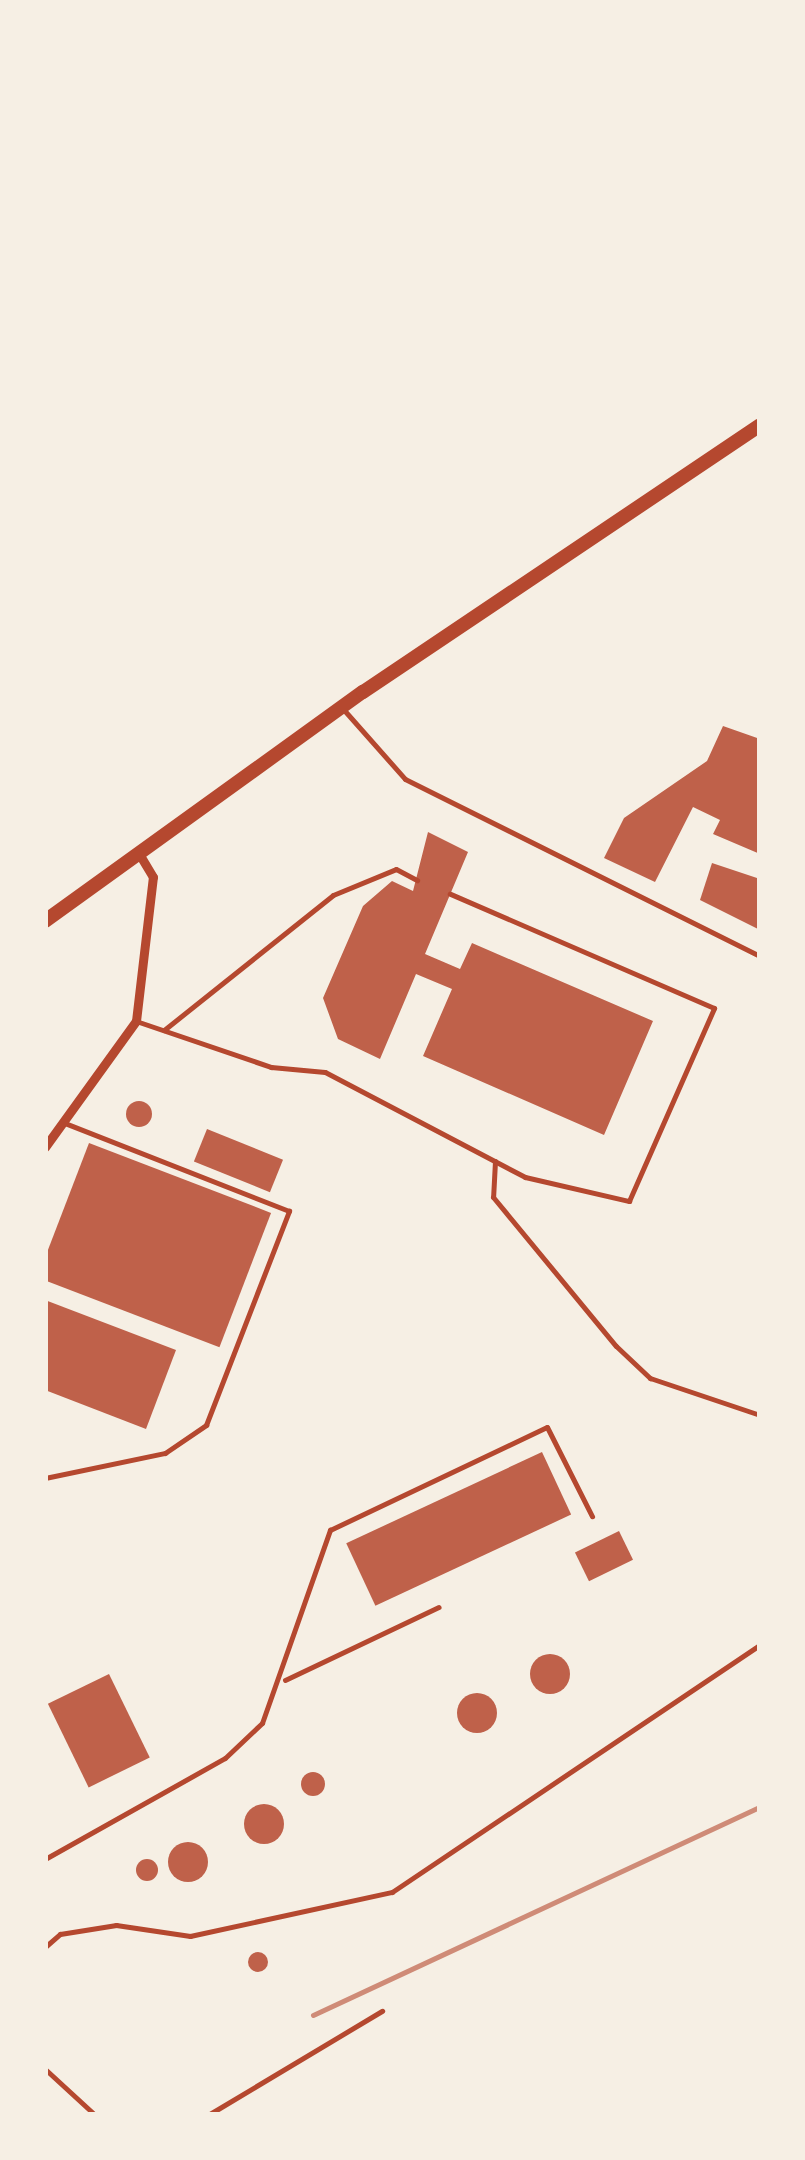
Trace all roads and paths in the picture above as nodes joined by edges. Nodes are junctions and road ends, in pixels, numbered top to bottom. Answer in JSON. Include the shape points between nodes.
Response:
{"nodes":[{"id":1,"x":760,"y":425,"type":"edge"},
{"id":2,"x":342,"y":708,"type":"junction"},
{"id":3,"x":138,"y":852,"type":"junction"},
{"id":4,"x":417,"y":880,"type":"dead end"},
{"id":5,"x":450,"y":894,"type":"dead end"},
{"id":6,"x":45,"y":921,"type":"edge"},
{"id":7,"x":760,"y":956,"type":"edge"},
{"id":8,"x":136,"y":1021,"type":"junction"},
{"id":9,"x":164,"y":1030,"type":"junction"},
{"id":10,"x":64,"y":1122,"type":"junction"},
{"id":11,"x":45,"y":1147,"type":"edge"},
{"id":12,"x":495,"y":1161,"type":"junction"},
{"id":13,"x":760,"y":1415,"type":"edge"},
{"id":14,"x":45,"y":1478,"type":"edge"},
{"id":15,"x":592,"y":1516,"type":"dead end"},
{"id":16,"x":438,"y":1607,"type":"dead end"},
{"id":17,"x":760,"y":1645,"type":"edge"},
{"id":18,"x":282,"y":1682,"type":"junction"},
{"id":19,"x":45,"y":1859,"type":"edge"},
{"id":20,"x":45,"y":1947,"type":"edge"},
{"id":21,"x":382,"y":2011,"type":"dead end"},
{"id":22,"x":45,"y":2069,"type":"edge"},
{"id":23,"x":95,"y":2115,"type":"edge"},
{"id":24,"x":208,"y":2115,"type":"edge"}],
"edges":[{"from":1,"to":2,"type":"main road"},
{"from":2,"to":3,"type":"main road"},
{"from":2,"to":7,"type":"lane","via":[[404,779]]},
{"from":3,"to":6,"type":"main road"},
{"from":3,"to":8,"type":"street","via":[[153,877]]},
{"from":4,"to":9,"type":"lane","via":[[396,869],[333,895]]},
{"from":5,"to":12,"type":"lane","via":[[714,1008],[629,1201]]},
{"from":8,"to":9,"type":"lane"},
{"from":8,"to":10,"type":"street"},
{"from":9,"to":12,"type":"lane","via":[[272,1067],[325,1072]]},
{"from":10,"to":11,"type":"street"},
{"from":10,"to":14,"type":"lane","via":[[289,1211],[206,1426],[164,1452]]},
{"from":12,"to":13,"type":"lane","via":[[493,1198],[616,1346],[650,1378]]},
{"from":15,"to":18,"type":"lane","via":[[547,1427],[330,1530]]},
{"from":16,"to":18,"type":"lane"},
{"from":17,"to":20,"type":"lane","via":[[392,1892],[190,1936],[116,1925],[60,1934]]},
{"from":18,"to":19,"type":"lane","via":[[262,1722],[226,1758]]},
{"from":21,"to":24,"type":"lane"},
{"from":22,"to":23,"type":"lane"}]}
